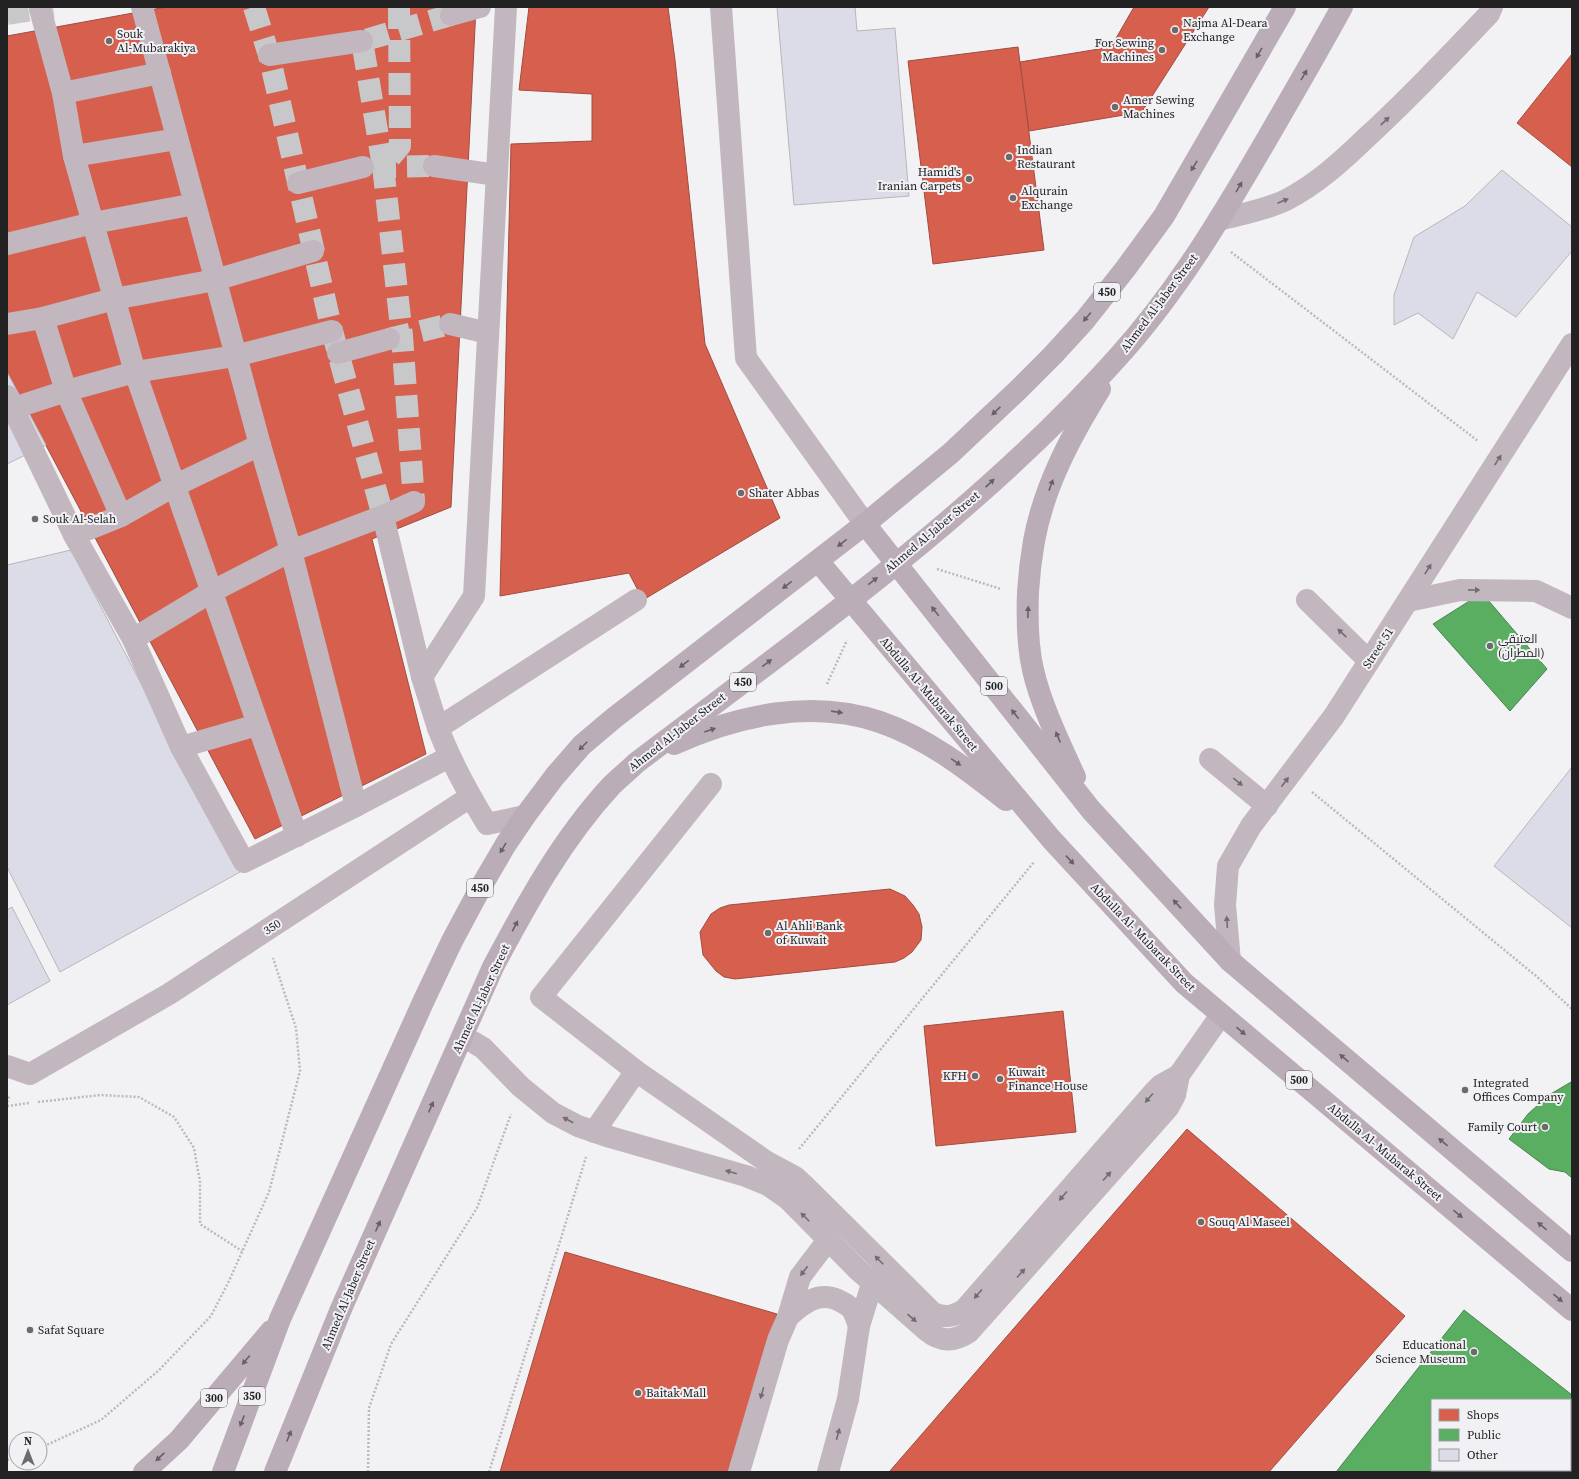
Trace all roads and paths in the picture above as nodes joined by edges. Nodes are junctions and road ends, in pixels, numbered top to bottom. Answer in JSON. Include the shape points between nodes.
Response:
{"nodes":[{"id":1,"x":142,"y":7,"type":"edge"},
{"id":2,"x":480,"y":7,"type":"edge"},
{"id":3,"x":506,"y":7,"type":"edge"},
{"id":4,"x":721,"y":7,"type":"edge"},
{"id":5,"x":1285,"y":7,"type":"edge"},
{"id":6,"x":1342,"y":7,"type":"edge"},
{"id":7,"x":1492,"y":7,"type":"edge"},
{"id":8,"x":40,"y":9,"type":"dead end"},
{"id":9,"x":451,"y":14,"type":"tunnel mouth"},
{"id":10,"x":362,"y":40,"type":"dead end"},
{"id":11,"x":269,"y":55,"type":"dead end"},
{"id":12,"x":160,"y":73,"type":"junction"},
{"id":13,"x":63,"y":93,"type":"junction"},
{"id":14,"x":177,"y":138,"type":"junction"},
{"id":15,"x":74,"y":156,"type":"junction"},
{"id":16,"x":434,"y":166,"type":"tunnel mouth"},
{"id":17,"x":363,"y":167,"type":"tunnel mouth"},
{"id":18,"x":497,"y":175,"type":"junction"},
{"id":19,"x":298,"y":182,"type":"dead end"},
{"id":20,"x":194,"y":204,"type":"junction"},
{"id":21,"x":93,"y":223,"type":"junction"},
{"id":22,"x":1214,"y":228,"type":"junction"},
{"id":23,"x":7,"y":244,"type":"edge"},
{"id":24,"x":313,"y":251,"type":"dead end"},
{"id":25,"x":215,"y":280,"type":"junction"},
{"id":26,"x":114,"y":299,"type":"junction"},
{"id":27,"x":43,"y":318,"type":"junction"},
{"id":28,"x":7,"y":324,"type":"edge"},
{"id":29,"x":450,"y":324,"type":"tunnel mouth"},
{"id":30,"x":332,"y":331,"type":"dead end"},
{"id":31,"x":488,"y":333,"type":"junction"},
{"id":32,"x":389,"y":339,"type":"tunnel mouth"},
{"id":33,"x":1572,"y":344,"type":"edge"},
{"id":34,"x":338,"y":353,"type":"dead end"},
{"id":35,"x":235,"y":356,"type":"junction"},
{"id":36,"x":1119,"y":356,"type":"junction"},
{"id":37,"x":135,"y":372,"type":"junction"},
{"id":38,"x":66,"y":391,"type":"junction"},
{"id":39,"x":10,"y":402,"type":"edge"},
{"id":40,"x":260,"y":445,"type":"junction"},
{"id":41,"x":1499,"y":457,"type":"junction"},
{"id":42,"x":174,"y":486,"type":"junction"},
{"id":43,"x":414,"y":502,"type":"dead end"},
{"id":44,"x":121,"y":516,"type":"junction"},
{"id":45,"x":384,"y":516,"type":"junction"},
{"id":46,"x":865,"y":524,"type":"junction"},
{"id":47,"x":74,"y":536,"type":"junction"},
{"id":48,"x":291,"y":551,"type":"junction"},
{"id":49,"x":818,"y":561,"type":"junction"},
{"id":50,"x":896,"y":563,"type":"junction"},
{"id":51,"x":211,"y":592,"type":"junction"},
{"id":52,"x":636,"y":600,"type":"dead end"},
{"id":53,"x":850,"y":600,"type":"junction"},
{"id":54,"x":1307,"y":600,"type":"dead end"},
{"id":55,"x":1408,"y":601,"type":"junction"},
{"id":56,"x":1572,"y":608,"type":"edge"},
{"id":57,"x":133,"y":639,"type":"junction"},
{"id":58,"x":1369,"y":660,"type":"junction"},
{"id":59,"x":422,"y":677,"type":"junction"},
{"id":60,"x":257,"y":725,"type":"junction"},
{"id":61,"x":438,"y":728,"type":"junction"},
{"id":62,"x":181,"y":747,"type":"junction"},
{"id":63,"x":449,"y":757,"type":"junction"},
{"id":64,"x":1210,"y":759,"type":"dead end"},
{"id":65,"x":636,"y":763,"type":"junction"},
{"id":66,"x":1290,"y":774,"type":"junction"},
{"id":67,"x":711,"y":784,"type":"dead end"},
{"id":68,"x":470,"y":797,"type":"junction"},
{"id":69,"x":356,"y":806,"type":"junction"},
{"id":70,"x":1267,"y":806,"type":"junction"},
{"id":71,"x":1091,"y":810,"type":"junction"},
{"id":72,"x":525,"y":816,"type":"junction"},
{"id":73,"x":297,"y":836,"type":"junction"},
{"id":74,"x":1048,"y":836,"type":"junction"},
{"id":75,"x":264,"y":932,"type":"junction"},
{"id":76,"x":1230,"y":961,"type":"junction"},
{"id":77,"x":1572,"y":1009,"type":"edge"},
{"id":78,"x":1221,"y":1014,"type":"junction"},
{"id":79,"x":462,"y":1038,"type":"junction"},
{"id":80,"x":7,"y":1066,"type":"edge"},
{"id":81,"x":636,"y":1071,"type":"junction"},
{"id":82,"x":1179,"y":1075,"type":"junction"},
{"id":83,"x":521,"y":1087,"type":"junction"},
{"id":84,"x":7,"y":1106,"type":"edge"},
{"id":85,"x":594,"y":1132,"type":"junction"},
{"id":86,"x":775,"y":1177,"type":"junction"},
{"id":87,"x":828,"y":1240,"type":"junction"},
{"id":88,"x":242,"y":1251,"type":"junction"},
{"id":89,"x":1572,"y":1252,"type":"edge"},
{"id":90,"x":865,"y":1277,"type":"junction"},
{"id":91,"x":923,"y":1304,"type":"junction"},
{"id":92,"x":1572,"y":1310,"type":"edge"},
{"id":93,"x":788,"y":1317,"type":"junction"},
{"id":94,"x":280,"y":1319,"type":"junction"},
{"id":95,"x":859,"y":1326,"type":"junction"},
{"id":96,"x":48,"y":1444,"type":"edge"},
{"id":97,"x":144,"y":1472,"type":"edge"},
{"id":98,"x":223,"y":1472,"type":"edge"},
{"id":99,"x":274,"y":1472,"type":"edge"},
{"id":100,"x":368,"y":1472,"type":"edge"},
{"id":101,"x":489,"y":1472,"type":"edge"},
{"id":102,"x":740,"y":1472,"type":"edge"},
{"id":103,"x":828,"y":1472,"type":"edge"}],
"edges":[{"from":1,"to":12,"type":"street"},
{"from":2,"to":9,"type":"street"},
{"from":3,"to":18,"type":"street"},
{"from":4,"to":46,"type":"street","via":[[746,358]]},
{"from":5,"to":46,"type":"main road","number":"450","one_way":true,"via":[[1164,216],[1085,320],[1053,355],[968,437]]},
{"from":22,"to":6,"type":"main road","name":"Ahmed Al-Jaber Street","number":"450","one_way":true},
{"from":22,"to":7,"type":"street","one_way":true,"via":[[1284,201],[1322,178],[1429,78],[1489,14]]},
{"from":8,"to":13,"type":"street"},
{"from":10,"to":11,"type":"street"},
{"from":12,"to":13,"type":"street"},
{"from":12,"to":14,"type":"street"},
{"from":13,"to":15,"type":"street"},
{"from":14,"to":15,"type":"street"},
{"from":14,"to":20,"type":"street"},
{"from":15,"to":21,"type":"street"},
{"from":16,"to":18,"type":"street"},
{"from":17,"to":19,"type":"street"},
{"from":18,"to":31,"type":"street"},
{"from":20,"to":21,"type":"street"},
{"from":20,"to":25,"type":"street"},
{"from":21,"to":23,"type":"street"},
{"from":21,"to":26,"type":"street"},
{"from":22,"to":36,"type":"main road","name":"Ahmed Al-Jaber Street","number":"450","via":[[1160,306]]},
{"from":22,"to":41,"type":"path"},
{"from":24,"to":25,"type":"street"},
{"from":25,"to":26,"type":"street"},
{"from":25,"to":35,"type":"street"},
{"from":26,"to":27,"type":"street"},
{"from":26,"to":37,"type":"street"},
{"from":27,"to":28,"type":"street"},
{"from":27,"to":38,"type":"street"},
{"from":29,"to":31,"type":"street"},
{"from":30,"to":35,"type":"street"},
{"from":31,"to":59,"type":"street","via":[[474,596]]},
{"from":32,"to":34,"type":"street"},
{"from":33,"to":41,"type":"street","name":"Street 51"},
{"from":35,"to":37,"type":"street"},
{"from":35,"to":40,"type":"street"},
{"from":50,"to":36,"type":"main road","name":"Ahmed Al-Jaber Street","number":"450","one_way":true,"via":[[985,488],[1050,428]]},
{"from":71,"to":36,"type":"main road","one_way":true,"via":[[1036,682],[1027,623],[1029,579],[1035,534],[1055,474],[1076,430]]},
{"from":37,"to":38,"type":"street"},
{"from":37,"to":42,"type":"street"},
{"from":38,"to":39,"type":"street"},
{"from":38,"to":44,"type":"street"},
{"from":39,"to":47,"type":"street"},
{"from":40,"to":42,"type":"street"},
{"from":40,"to":48,"type":"street"},
{"from":55,"to":41,"type":"street","name":"Street 51","one_way":true},
{"from":42,"to":44,"type":"street"},
{"from":42,"to":51,"type":"street"},
{"from":43,"to":45,"type":"street"},
{"from":44,"to":47,"type":"street"},
{"from":45,"to":48,"type":"street"},
{"from":45,"to":59,"type":"street"},
{"from":46,"to":49,"type":"main road","number":"450","one_way":true},
{"from":46,"to":50,"type":"main road","number":"500"},
{"from":47,"to":57,"type":"street"},
{"from":48,"to":51,"type":"street"},
{"from":48,"to":69,"type":"street"},
{"from":49,"to":53,"type":"main road","name":"Abdulla Al- Mubarak Street","number":"500"},
{"from":49,"to":72,"type":"main road","number":"450","one_way":true,"via":[[608,722],[582,745]]},
{"from":53,"to":50,"type":"main road","name":"Ahmed Al-Jaber Street","number":"450","one_way":true},
{"from":71,"to":50,"type":"main road","number":"500","one_way":true},
{"from":51,"to":57,"type":"street"},
{"from":51,"to":60,"type":"street"},
{"from":52,"to":61,"type":"street"},
{"from":65,"to":53,"type":"main road","name":"Ahmed Al-Jaber Street","number":"450","one_way":true},
{"from":53,"to":74,"type":"main road","name":"Abdulla Al- Mubarak Street","number":"500"},
{"from":58,"to":54,"type":"street","one_way":true},
{"from":55,"to":56,"type":"street","one_way":true,"via":[[1460,590],[1536,591]]},
{"from":55,"to":58,"type":"street","name":"Street 51"},
{"from":57,"to":62,"type":"street"},
{"from":58,"to":66,"type":"street","name":"Street 51","via":[[1334,716]]},
{"from":59,"to":61,"type":"street"},
{"from":60,"to":62,"type":"street"},
{"from":60,"to":73,"type":"street"},
{"from":61,"to":63,"type":"street"},
{"from":62,"to":73,"type":"street","via":[[244,862]]},
{"from":63,"to":68,"type":"street"},
{"from":63,"to":69,"type":"street"},
{"from":64,"to":70,"type":"street","one_way":true},
{"from":65,"to":74,"type":"main road","one_way":true,"via":[[690,737],[740,721],[784,711],[836,712],[880,722],[923,742],[976,777]]},
{"from":79,"to":65,"type":"main road","name":"Ahmed Al-Jaber Street","number":"450","one_way":true,"via":[[494,967],[544,876],[589,812],[612,785]]},
{"from":70,"to":66,"type":"street","name":"Street 51","one_way":true},
{"from":66,"to":77,"type":"path","via":[[1536,976]]},
{"from":67,"to":81,"type":"street","via":[[541,996]]},
{"from":68,"to":72,"type":"street","via":[[486,824]]},
{"from":68,"to":75,"type":"street","name":"350"},
{"from":69,"to":73,"type":"street"},
{"from":76,"to":70,"type":"street","name":"Street 51","one_way":true,"via":[[1226,905],[1228,866],[1251,826]]},
{"from":76,"to":71,"type":"main road","number":"500","one_way":true},
{"from":72,"to":94,"type":"main road","number":"450","one_way":true,"via":[[482,885],[449,947]]},
{"from":74,"to":78,"type":"main road","name":"Abdulla Al- Mubarak Street","number":"500","one_way":true,"via":[[1184,983]]},
{"from":74,"to":86,"type":"path"},
{"from":75,"to":80,"type":"street","name":"350","via":[[170,994],[30,1074]]},
{"from":75,"to":88,"type":"path","via":[[296,1028],[300,1071],[269,1192]]},
{"from":89,"to":76,"type":"main road","number":"500","one_way":true},
{"from":78,"to":82,"type":"street"},
{"from":78,"to":92,"type":"main road","name":"Abdulla Al- Mubarak Street","number":"500","one_way":true},
{"from":79,"to":83,"type":"street","via":[[483,1048]]},
{"from":99,"to":79,"type":"main road","name":"Ahmed Al-Jaber Street","number":"450","one_way":true,"via":[[341,1309]]},
{"from":81,"to":85,"type":"street"},
{"from":81,"to":86,"type":"street","via":[[767,1162]]},
{"from":90,"to":82,"type":"street","one_way":true,"via":[[934,1336],[952,1340],[969,1332],[1168,1108],[1175,1095]]},
{"from":82,"to":91,"type":"street","one_way":true,"via":[[1165,1082],[1154,1092],[965,1309],[945,1317],[933,1313]]},
{"from":85,"to":83,"type":"street","one_way":true,"via":[[553,1113]]},
{"from":83,"to":100,"type":"path","via":[[477,1208],[391,1344],[369,1408]]},
{"from":84,"to":88,"type":"path","via":[[100,1095],[139,1097],[174,1117],[194,1148],[200,1182],[200,1224]]},
{"from":86,"to":85,"type":"street","one_way":true,"via":[[746,1176]]},
{"from":85,"to":101,"type":"path"},
{"from":87,"to":86,"type":"street","one_way":true,"via":[[788,1200]]},
{"from":91,"to":86,"type":"street","one_way":true,"via":[[806,1187]]},
{"from":87,"to":90,"type":"street"},
{"from":87,"to":93,"type":"street","one_way":true,"via":[[800,1277]]},
{"from":88,"to":96,"type":"path","via":[[211,1316],[158,1371],[101,1420]]},
{"from":90,"to":91,"type":"street"},
{"from":90,"to":95,"type":"street"},
{"from":93,"to":95,"type":"street","via":[[800,1306],[821,1296],[846,1304],[853,1311]]},
{"from":93,"to":102,"type":"street","one_way":true,"via":[[778,1340]]},
{"from":94,"to":97,"type":"main road","number":"300","one_way":true,"via":[[179,1440]]},
{"from":94,"to":98,"type":"main road","number":"350","one_way":true},
{"from":103,"to":95,"type":"street","one_way":true,"via":[[848,1399]]}]}
